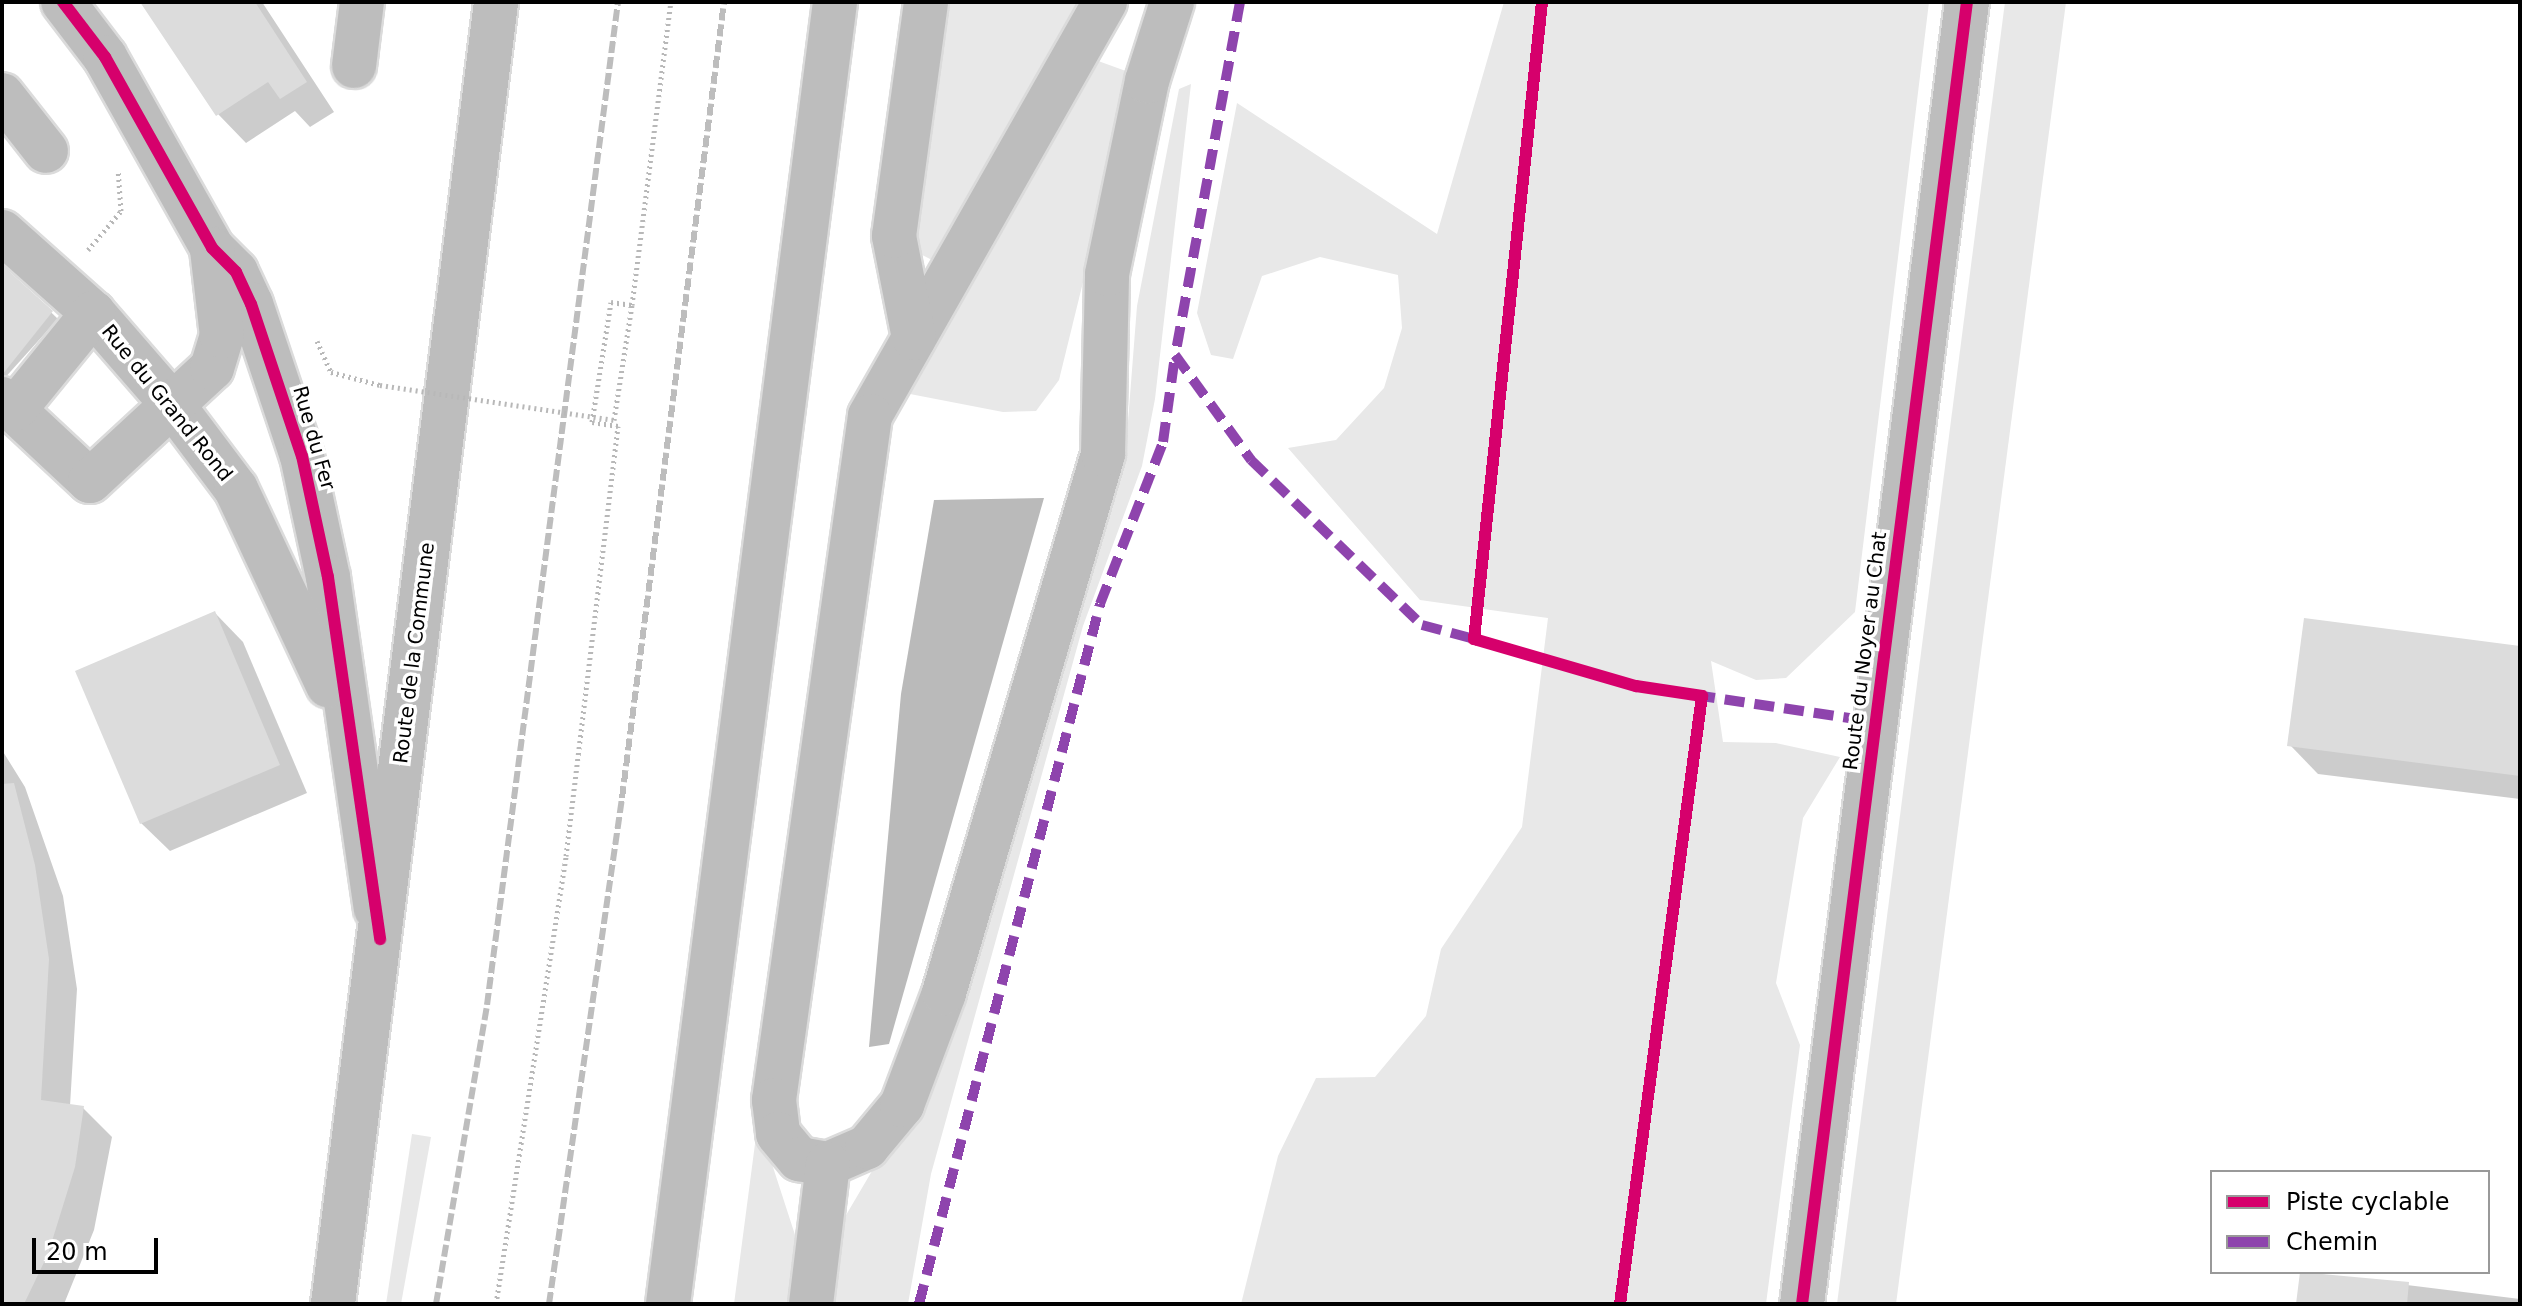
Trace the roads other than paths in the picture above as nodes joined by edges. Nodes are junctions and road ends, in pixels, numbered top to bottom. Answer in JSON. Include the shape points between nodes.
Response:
{"nodes":[{"id":1,"x":63,"y":2,"type":"edge"},
{"id":2,"x":362,"y":2,"type":"edge"},
{"id":3,"x":496,"y":2,"type":"edge"},
{"id":4,"x":835,"y":2,"type":"edge"},
{"id":5,"x":926,"y":2,"type":"edge"},
{"id":6,"x":1105,"y":2,"type":"edge"},
{"id":7,"x":1172,"y":2,"type":"edge"},
{"id":8,"x":1967,"y":2,"type":"edge"},
{"id":9,"x":354,"y":66,"type":"dead end"},
{"id":10,"x":2,"y":95,"type":"edge"},
{"id":11,"x":46,"y":151,"type":"dead end"},
{"id":12,"x":2,"y":232,"type":"edge"},
{"id":13,"x":212,"y":248,"type":"junction"},
{"id":14,"x":93,"y":313,"type":"junction"},
{"id":15,"x":914,"y":338,"type":"junction"},
{"id":16,"x":8,"y":404,"type":"edge"},
{"id":17,"x":172,"y":404,"type":"junction"},
{"id":18,"x":350,"y":735,"type":"junction"},
{"id":19,"x":380,"y":939,"type":"junction"},
{"id":20,"x":828,"y":1164,"type":"junction"},
{"id":21,"x":346,"y":1202,"type":"junction"},
{"id":22,"x":306,"y":1304,"type":"edge"},
{"id":23,"x":333,"y":1304,"type":"edge"},
{"id":24,"x":668,"y":1304,"type":"edge"},
{"id":25,"x":811,"y":1304,"type":"edge"},
{"id":26,"x":1802,"y":1304,"type":"edge"}],
"edges":[{"from":1,"to":13,"type":"street","name":"Rue du Fer","via":[[105,57]]},
{"from":2,"to":9,"type":"street"},
{"from":3,"to":19,"type":"street","name":"Route de la Commune"},
{"from":4,"to":24,"type":"street"},
{"from":5,"to":15,"type":"street","via":[[894,236]]},
{"from":6,"to":15,"type":"street"},
{"from":7,"to":20,"type":"street","via":[[1147,81],[1107,274],[1103,454],[944,993],[902,1105],[867,1147]]},
{"from":8,"to":26,"type":"street","name":"Route du Noyer au Chat"},
{"from":10,"to":11,"type":"street"},
{"from":12,"to":14,"type":"street","name":"Rue du Grand Rond"},
{"from":13,"to":17,"type":"street","via":[[222,336],[212,368]]},
{"from":13,"to":18,"type":"street","name":"Rue du Fer","via":[[236,272],[251,304],[302,456],[328,577]]},
{"from":14,"to":16,"type":"street"},
{"from":14,"to":17,"type":"street","name":"Rue du Grand Rond"},
{"from":15,"to":20,"type":"street","via":[[870,416],[774,1100],[778,1134],[799,1159]]},
{"from":16,"to":17,"type":"street","via":[[90,481]]},
{"from":17,"to":18,"type":"street","name":"Rue du Grand Rond","via":[[236,489]]},
{"from":18,"to":19,"type":"street","name":"Rue du Fer"},
{"from":19,"to":21,"type":"street","name":"Route de la Commune"},
{"from":20,"to":25,"type":"street"},
{"from":21,"to":22,"type":"street"},
{"from":21,"to":23,"type":"street","name":"Route de la Commune"}]}
